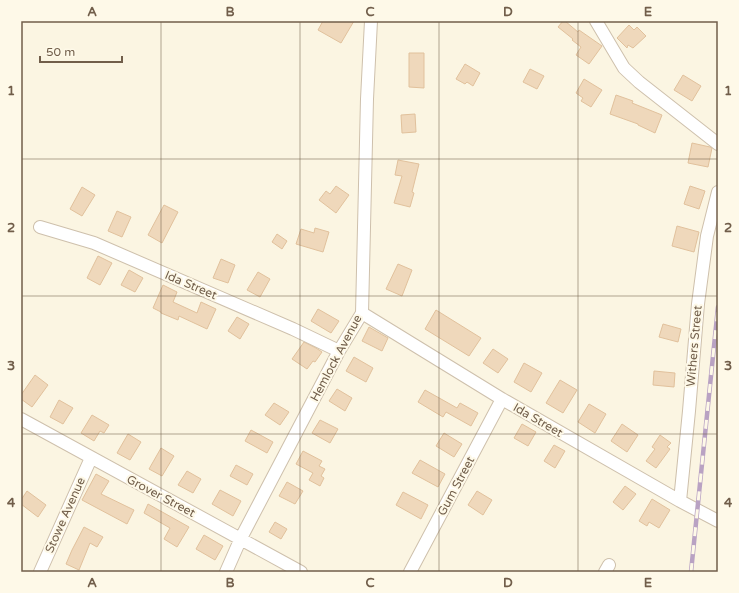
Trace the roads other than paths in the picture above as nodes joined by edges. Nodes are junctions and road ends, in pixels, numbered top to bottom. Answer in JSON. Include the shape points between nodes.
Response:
{"nodes":[{"id":1,"x":371,"y":21,"type":"edge"},
{"id":2,"x":596,"y":21,"type":"edge"},
{"id":3,"x":718,"y":144,"type":"edge"},
{"id":4,"x":718,"y":192,"type":"edge"},
{"id":5,"x":40,"y":227,"type":"dead end"},
{"id":6,"x":362,"y":313,"type":"junction"},
{"id":7,"x":339,"y":351,"type":"junction"},
{"id":8,"x":502,"y":399,"type":"junction"},
{"id":9,"x":21,"y":419,"type":"edge"},
{"id":10,"x":91,"y":458,"type":"junction"},
{"id":11,"x":680,"y":501,"type":"junction"},
{"id":12,"x":718,"y":521,"type":"edge"},
{"id":13,"x":240,"y":538,"type":"junction"},
{"id":14,"x":40,"y":572,"type":"edge"},
{"id":15,"x":226,"y":572,"type":"edge"},
{"id":16,"x":301,"y":572,"type":"edge"},
{"id":17,"x":410,"y":572,"type":"edge"}],
"edges":[{"from":1,"to":6,"type":"street","name":"Hemlock Avenue"},
{"from":2,"to":3,"type":"street","via":[[624,68]]},
{"from":4,"to":11,"type":"street","name":"Withers Street","via":[[707,236],[698,304]]},
{"from":5,"to":7,"type":"street","name":"Ida Street","via":[[94,243]]},
{"from":6,"to":7,"type":"street","name":"Hemlock Avenue"},
{"from":6,"to":8,"type":"street","name":"Ida Street"},
{"from":7,"to":13,"type":"street","name":"Hemlock Avenue"},
{"from":8,"to":11,"type":"street","name":"Ida Street"},
{"from":8,"to":17,"type":"street","name":"Gum Street"},
{"from":9,"to":10,"type":"street","name":"Grover Street"},
{"from":10,"to":13,"type":"street","name":"Grover Street"},
{"from":10,"to":14,"type":"street","name":"Stowe Avenue"},
{"from":11,"to":12,"type":"street","name":"Ida Street"},
{"from":13,"to":15,"type":"street","name":"Hemlock Avenue"},
{"from":13,"to":16,"type":"street","name":"Grover Street"}]}
